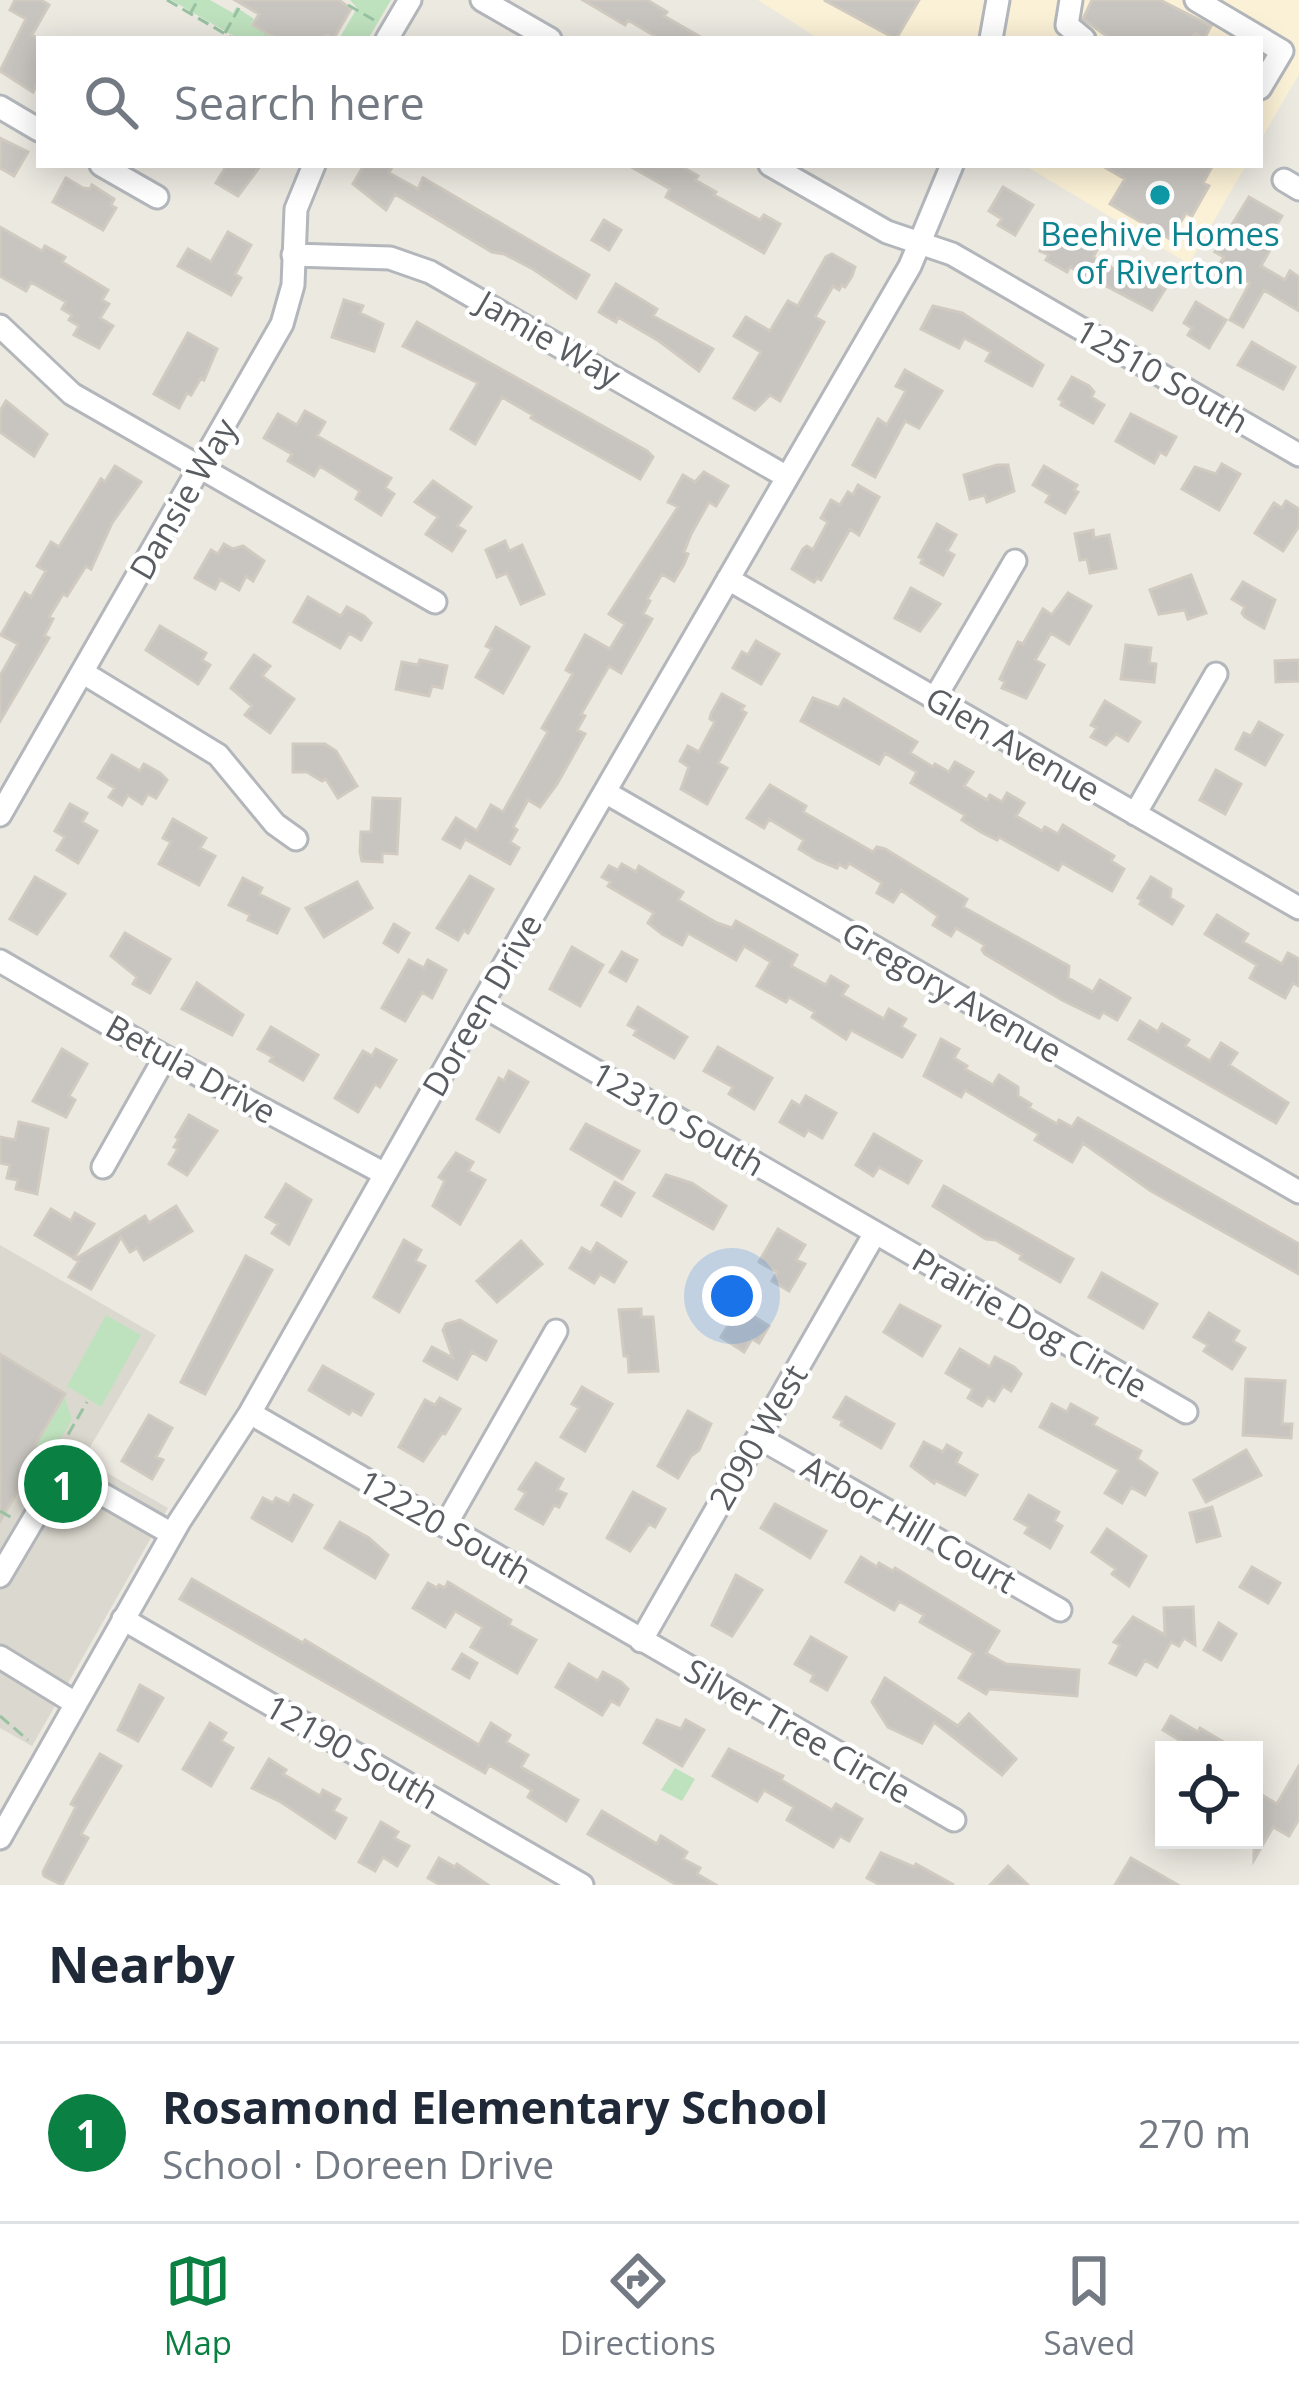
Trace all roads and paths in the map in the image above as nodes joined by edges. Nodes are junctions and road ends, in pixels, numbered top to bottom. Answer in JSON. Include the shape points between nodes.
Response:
{"nodes":[{"id":1,"x":167,"y":0,"type":"edge"},
{"id":2,"x":198,"y":0,"type":"edge"},
{"id":3,"x":410,"y":0,"type":"edge"},
{"id":4,"x":482,"y":0,"type":"edge"},
{"id":5,"x":998,"y":0,"type":"edge"},
{"id":6,"x":1071,"y":0,"type":"edge"},
{"id":7,"x":1196,"y":0,"type":"edge"},
{"id":8,"x":348,"y":5,"type":"dead end"},
{"id":9,"x":239,"y":8,"type":"dead end"},
{"id":10,"x":190,"y":14,"type":"junction"},
{"id":11,"x":374,"y":20,"type":"dead end"},
{"id":12,"x":1231,"y":31,"type":"edge"},
{"id":13,"x":225,"y":34,"type":"junction"},
{"id":14,"x":229,"y":36,"type":"edge"},
{"id":15,"x":390,"y":36,"type":"edge"},
{"id":16,"x":545,"y":36,"type":"edge"},
{"id":17,"x":992,"y":36,"type":"edge"},
{"id":18,"x":1080,"y":36,"type":"edge"},
{"id":19,"x":1263,"y":44,"type":"edge"},
{"id":20,"x":1263,"y":83,"type":"edge"},
{"id":21,"x":0,"y":107,"type":"edge"},
{"id":22,"x":36,"y":128,"type":"edge"},
{"id":23,"x":106,"y":168,"type":"edge"},
{"id":24,"x":313,"y":168,"type":"edge"},
{"id":25,"x":775,"y":168,"type":"edge"},
{"id":26,"x":951,"y":168,"type":"edge"},
{"id":27,"x":157,"y":197,"type":"dead end"},
{"id":28,"x":920,"y":243,"type":"junction"},
{"id":29,"x":293,"y":254,"type":"junction"},
{"id":30,"x":4,"y":336,"type":"edge"},
{"id":31,"x":1299,"y":455,"type":"edge"},
{"id":32,"x":202,"y":467,"type":"junction"},
{"id":33,"x":787,"y":477,"type":"junction"},
{"id":34,"x":1015,"y":561,"type":"dead end"},
{"id":35,"x":728,"y":579,"type":"junction"},
{"id":36,"x":435,"y":602,"type":"dead end"},
{"id":37,"x":82,"y":673,"type":"junction"},
{"id":38,"x":1216,"y":674,"type":"dead end"},
{"id":39,"x":935,"y":698,"type":"junction"},
{"id":40,"x":604,"y":792,"type":"junction"},
{"id":41,"x":1135,"y":814,"type":"junction"},
{"id":42,"x":0,"y":815,"type":"edge"},
{"id":43,"x":296,"y":839,"type":"dead end"},
{"id":44,"x":1299,"y":908,"type":"edge"},
{"id":45,"x":0,"y":961,"type":"edge"},
{"id":46,"x":481,"y":1005,"type":"junction"},
{"id":47,"x":165,"y":1057,"type":"junction"},
{"id":48,"x":104,"y":1167,"type":"dead end"},
{"id":49,"x":385,"y":1174,"type":"junction"},
{"id":50,"x":1299,"y":1192,"type":"edge"},
{"id":51,"x":874,"y":1233,"type":"junction"},
{"id":52,"x":556,"y":1331,"type":"dead end"},
{"id":53,"x":87,"y":1402,"type":"dead end"},
{"id":54,"x":1186,"y":1412,"type":"dead end"},
{"id":55,"x":250,"y":1413,"type":"junction"},
{"id":56,"x":758,"y":1437,"type":"junction"},
{"id":57,"x":59,"y":1450,"type":"dead end"},
{"id":58,"x":0,"y":1511,"type":"edge"},
{"id":59,"x":19,"y":1522,"type":"dead end"},
{"id":60,"x":445,"y":1526,"type":"junction"},
{"id":61,"x":172,"y":1534,"type":"junction"},
{"id":62,"x":0,"y":1576,"type":"edge"},
{"id":63,"x":1060,"y":1610,"type":"dead end"},
{"id":64,"x":123,"y":1618,"type":"junction"},
{"id":65,"x":641,"y":1641,"type":"junction"},
{"id":66,"x":0,"y":1657,"type":"edge"},
{"id":67,"x":75,"y":1703,"type":"junction"},
{"id":68,"x":0,"y":1716,"type":"edge"},
{"id":69,"x":28,"y":1740,"type":"dead end"},
{"id":70,"x":954,"y":1820,"type":"dead end"},
{"id":71,"x":1,"y":1830,"type":"edge"},
{"id":72,"x":582,"y":1885,"type":"edge"}],
"edges":[{"from":1,"to":10,"type":"path"},
{"from":2,"to":10,"type":"path"},
{"from":3,"to":15,"type":"street"},
{"from":4,"to":16,"type":"street"},
{"from":5,"to":17,"type":"street"},
{"from":6,"to":18,"type":"street","via":[[1066,25]]},
{"from":7,"to":12,"type":"street"},
{"from":8,"to":11,"type":"path"},
{"from":9,"to":13,"type":"path"},
{"from":10,"to":13,"type":"path"},
{"from":13,"to":14,"type":"path"},
{"from":19,"to":20,"type":"street","via":[[1282,51]]},
{"from":21,"to":22,"type":"street"},
{"from":23,"to":27,"type":"street"},
{"from":24,"to":29,"type":"street","name":"Dansie Way","via":[[296,209]]},
{"from":25,"to":28,"type":"street","name":"12510 South"},
{"from":26,"to":28,"type":"street","name":"Doreen Drive"},
{"from":28,"to":31,"type":"street","name":"12510 South","via":[[952,254]]},
{"from":28,"to":33,"type":"street","name":"Doreen Drive"},
{"from":29,"to":32,"type":"street","name":"Dansie Way","via":[[282,324]]},
{"from":29,"to":33,"type":"street","name":"Jamie Way","via":[[390,257],[430,272]]},
{"from":30,"to":32,"type":"street","via":[[72,394]]},
{"from":32,"to":36,"type":"street"},
{"from":32,"to":37,"type":"street","name":"Dansie Way"},
{"from":33,"to":35,"type":"street","name":"Doreen Drive"},
{"from":34,"to":39,"type":"street"},
{"from":35,"to":39,"type":"street","name":"Glen Avenue"},
{"from":35,"to":40,"type":"street","name":"Doreen Drive"},
{"from":37,"to":42,"type":"street","name":"Dansie Way"},
{"from":37,"to":43,"type":"street","via":[[218,755]]},
{"from":38,"to":41,"type":"street"},
{"from":39,"to":41,"type":"street","name":"Glen Avenue"},
{"from":40,"to":46,"type":"street","name":"Doreen Drive"},
{"from":40,"to":50,"type":"street","name":"Gregory Avenue"},
{"from":41,"to":44,"type":"street","name":"Glen Avenue"},
{"from":45,"to":47,"type":"street","name":"Betula Drive"},
{"from":46,"to":49,"type":"street","name":"Doreen Drive"},
{"from":46,"to":51,"type":"street","name":"12310 South"},
{"from":47,"to":48,"type":"street"},
{"from":47,"to":49,"type":"street","name":"Betula Drive"},
{"from":49,"to":55,"type":"street","name":"Doreen Drive"},
{"from":51,"to":54,"type":"street","name":"Prairie Dog Circle"},
{"from":51,"to":56,"type":"street","name":"2090 West"},
{"from":52,"to":60,"type":"street"},
{"from":53,"to":57,"type":"path"},
{"from":55,"to":60,"type":"street","name":"12220 South"},
{"from":55,"to":61,"type":"street","name":"Doreen Drive"},
{"from":56,"to":63,"type":"street","name":"Arbor Hill Court"},
{"from":56,"to":65,"type":"street","name":"2090 West"},
{"from":58,"to":59,"type":"path"},
{"from":60,"to":65,"type":"street","name":"12220 South"},
{"from":61,"to":62,"type":"street","via":[[62,1471]]},
{"from":61,"to":64,"type":"street","name":"Doreen Drive"},
{"from":64,"to":67,"type":"street","name":"Doreen Drive"},
{"from":64,"to":72,"type":"street","name":"12190 South"},
{"from":65,"to":70,"type":"street","name":"Silver Tree Circle"},
{"from":66,"to":67,"type":"street"},
{"from":67,"to":71,"type":"street","name":"Doreen Drive"},
{"from":68,"to":69,"type":"path"}]}
